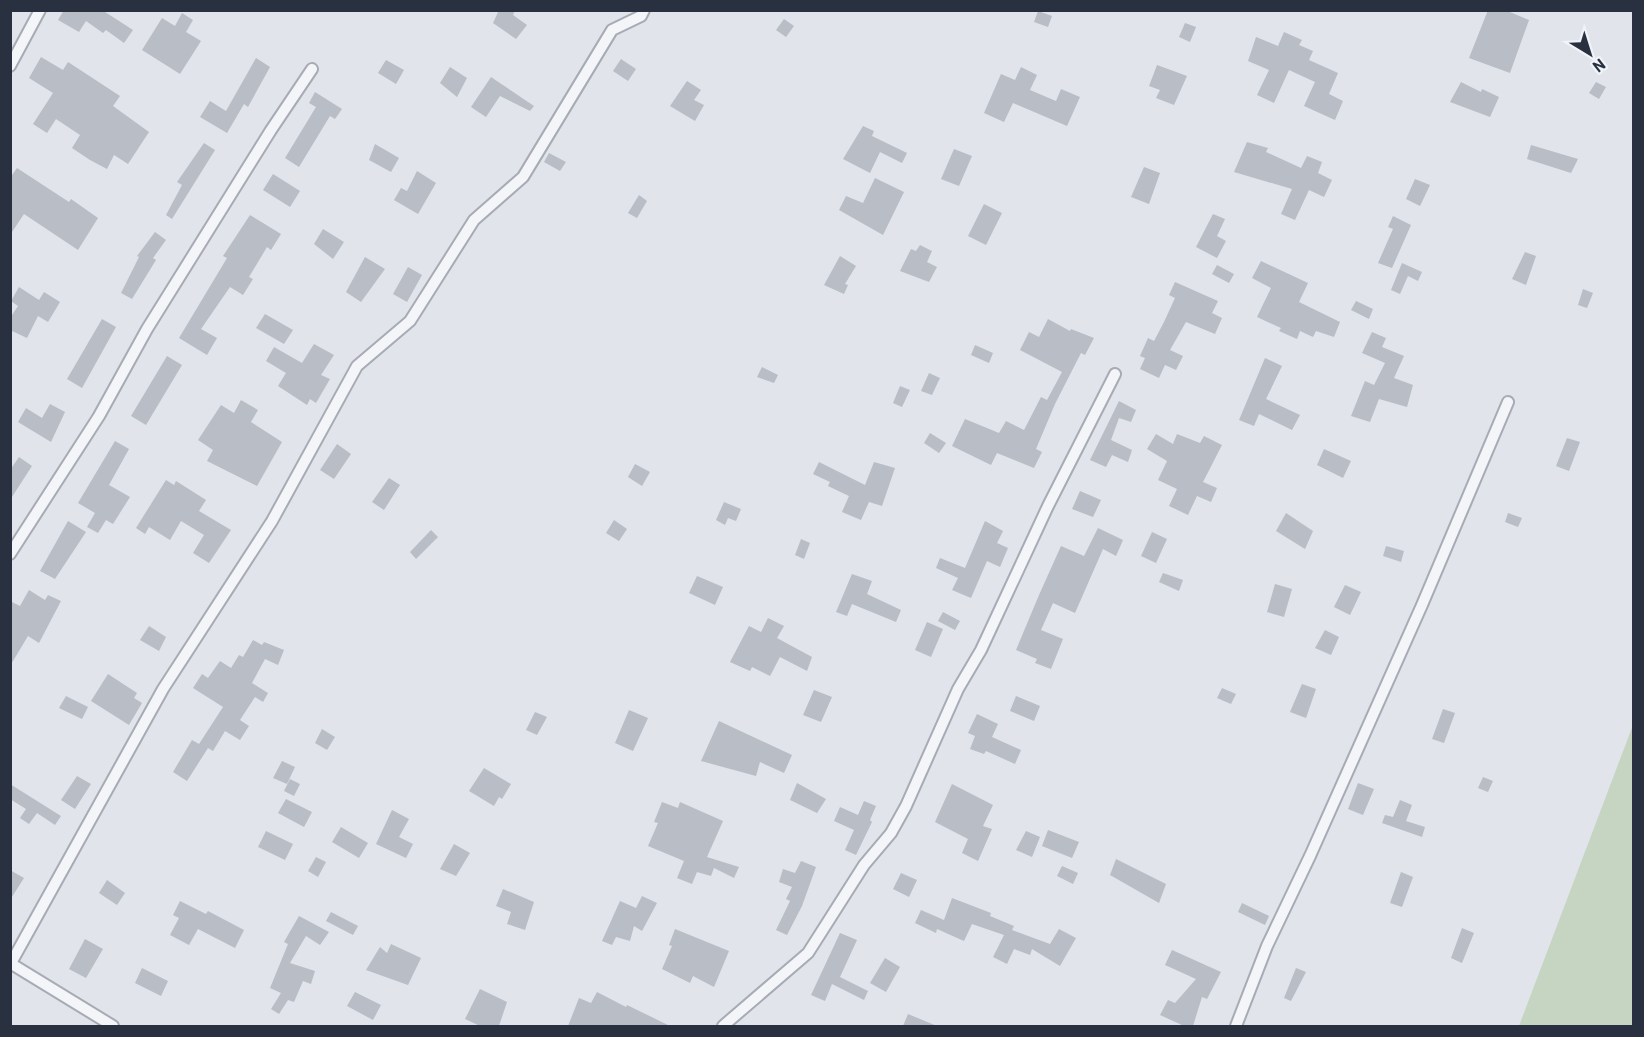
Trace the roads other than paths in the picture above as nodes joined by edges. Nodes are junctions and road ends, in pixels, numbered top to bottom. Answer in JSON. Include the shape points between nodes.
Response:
{"nodes":[{"id":1,"x":40,"y":10,"type":"edge"},
{"id":2,"x":644,"y":10,"type":"edge"},
{"id":3,"x":10,"y":66,"type":"edge"},
{"id":4,"x":312,"y":69,"type":"dead end"},
{"id":5,"x":1115,"y":374,"type":"dead end"},
{"id":6,"x":1508,"y":402,"type":"dead end"},
{"id":7,"x":10,"y":554,"type":"edge"},
{"id":8,"x":11,"y":963,"type":"edge"},
{"id":9,"x":113,"y":1026,"type":"edge"},
{"id":10,"x":723,"y":1026,"type":"edge"},
{"id":11,"x":1236,"y":1026,"type":"edge"}],
"edges":[{"from":1,"to":3,"type":"street"},
{"from":2,"to":8,"type":"street","via":[[641,16],[612,30],[523,177],[474,220],[410,321],[357,366],[272,521],[163,689]]},
{"from":4,"to":7,"type":"street"},
{"from":5,"to":10,"type":"street","via":[[891,833],[864,865],[808,952]]},
{"from":6,"to":11,"type":"street","via":[[1422,605],[1267,946]]},
{"from":8,"to":9,"type":"street"}]}
